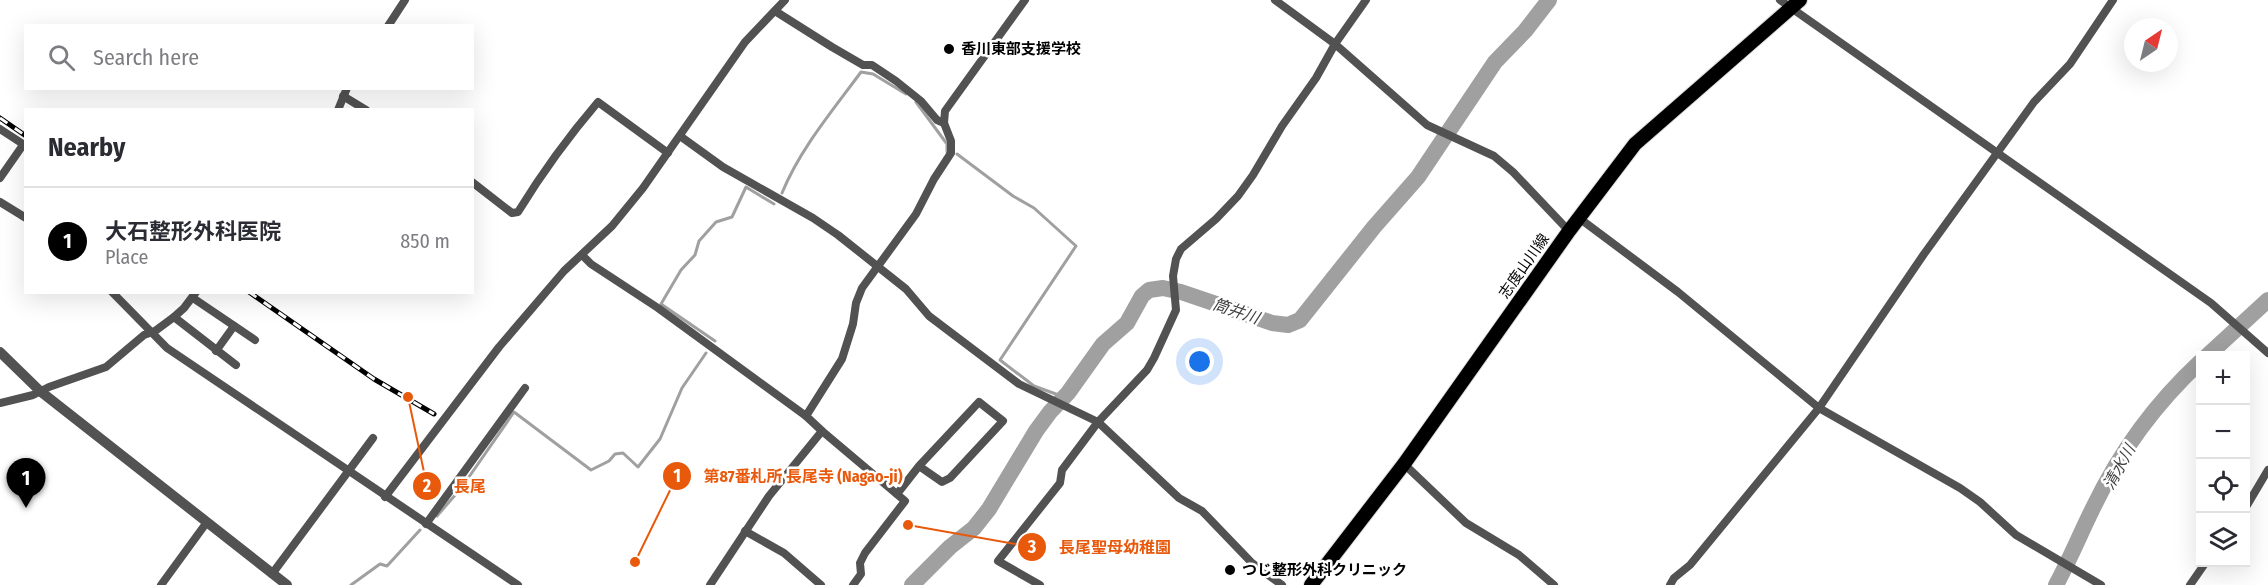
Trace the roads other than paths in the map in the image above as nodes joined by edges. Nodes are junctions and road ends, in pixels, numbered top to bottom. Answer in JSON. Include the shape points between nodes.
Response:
{"nodes":[{"id":1,"x":405,"y":0,"type":"edge"},
{"id":2,"x":785,"y":0,"type":"edge"},
{"id":3,"x":1025,"y":0,"type":"edge"},
{"id":4,"x":1275,"y":0,"type":"edge"},
{"id":5,"x":1366,"y":0,"type":"edge"},
{"id":6,"x":1780,"y":0,"type":"edge"},
{"id":7,"x":2113,"y":0,"type":"edge"},
{"id":8,"x":1796,"y":4,"type":"edge"},
{"id":9,"x":775,"y":11,"type":"junction"},
{"id":10,"x":389,"y":24,"type":"edge"},
{"id":11,"x":1335,"y":44,"type":"junction"},
{"id":12,"x":345,"y":92,"type":"edge"},
{"id":13,"x":339,"y":108,"type":"edge"},
{"id":14,"x":364,"y":108,"type":"edge"},
{"id":15,"x":944,"y":123,"type":"junction"},
{"id":16,"x":0,"y":129,"type":"edge"},
{"id":17,"x":680,"y":136,"type":"junction"},
{"id":18,"x":24,"y":146,"type":"edge"},
{"id":19,"x":1998,"y":152,"type":"junction"},
{"id":20,"x":668,"y":153,"type":"junction"},
{"id":21,"x":0,"y":178,"type":"edge"},
{"id":22,"x":474,"y":184,"type":"edge"},
{"id":23,"x":0,"y":202,"type":"edge"},
{"id":24,"x":24,"y":217,"type":"edge"},
{"id":25,"x":1579,"y":218,"type":"junction"},
{"id":26,"x":1569,"y":231,"type":"junction"},
{"id":27,"x":582,"y":255,"type":"junction"},
{"id":28,"x":878,"y":267,"type":"junction"},
{"id":29,"x":114,"y":294,"type":"edge"},
{"id":30,"x":195,"y":295,"type":"edge"},
{"id":31,"x":174,"y":317,"type":"junction"},
{"id":32,"x":234,"y":326,"type":"junction"},
{"id":33,"x":151,"y":333,"type":"junction"},
{"id":34,"x":255,"y":340,"type":"dead end"},
{"id":35,"x":216,"y":351,"type":"junction"},
{"id":36,"x":0,"y":352,"type":"edge"},
{"id":37,"x":2268,"y":353,"type":"edge"},
{"id":38,"x":236,"y":365,"type":"dead end"},
{"id":39,"x":525,"y":388,"type":"dead end"},
{"id":40,"x":40,"y":391,"type":"junction"},
{"id":41,"x":0,"y":403,"type":"edge"},
{"id":42,"x":1819,"y":408,"type":"junction"},
{"id":43,"x":806,"y":416,"type":"junction"},
{"id":44,"x":1098,"y":422,"type":"junction"},
{"id":45,"x":822,"y":431,"type":"junction"},
{"id":46,"x":374,"y":438,"type":"dead end"},
{"id":47,"x":1404,"y":464,"type":"junction"},
{"id":48,"x":919,"y":466,"type":"junction"},
{"id":49,"x":2268,"y":470,"type":"edge"},
{"id":50,"x":349,"y":472,"type":"junction"},
{"id":51,"x":897,"y":494,"type":"junction"},
{"id":52,"x":386,"y":497,"type":"junction"},
{"id":53,"x":2250,"y":500,"type":"edge"},
{"id":54,"x":207,"y":522,"type":"junction"},
{"id":55,"x":426,"y":524,"type":"junction"},
{"id":56,"x":745,"y":531,"type":"junction"},
{"id":57,"x":2203,"y":567,"type":"edge"},
{"id":58,"x":272,"y":574,"type":"junction"},
{"id":59,"x":161,"y":585,"type":"edge"},
{"id":60,"x":287,"y":585,"type":"edge"},
{"id":61,"x":518,"y":585,"type":"edge"},
{"id":62,"x":710,"y":585,"type":"edge"},
{"id":63,"x":821,"y":585,"type":"edge"},
{"id":64,"x":853,"y":585,"type":"edge"},
{"id":65,"x":1040,"y":585,"type":"edge"},
{"id":66,"x":1282,"y":585,"type":"edge"},
{"id":67,"x":1311,"y":585,"type":"edge"},
{"id":68,"x":1554,"y":585,"type":"edge"},
{"id":69,"x":1670,"y":585,"type":"edge"},
{"id":70,"x":2101,"y":585,"type":"edge"},
{"id":71,"x":2190,"y":585,"type":"edge"}],
"edges":[{"from":1,"to":10,"type":"street"},
{"from":2,"to":9,"type":"street"},
{"from":3,"to":15,"type":"street","via":[[945,111]]},
{"from":4,"to":11,"type":"street"},
{"from":5,"to":11,"type":"street"},
{"from":6,"to":8,"type":"street"},
{"from":7,"to":19,"type":"street","via":[[2070,64],[2034,102]]},
{"from":8,"to":19,"type":"street"},
{"from":8,"to":25,"type":"main road","name":"志度山川線","via":[[1635,144]]},
{"from":9,"to":15,"type":"street","via":[[832,47],[863,64],[873,65]]},
{"from":9,"to":17,"type":"street","via":[[745,42]]},
{"from":11,"to":26,"type":"street","via":[[1427,125],[1494,156]]},
{"from":11,"to":44,"type":"street","via":[[1243,189],[1181,249],[1173,276],[1173,319],[1151,364]]},
{"from":12,"to":13,"type":"street"},
{"from":12,"to":14,"type":"street"},
{"from":15,"to":28,"type":"street","via":[[951,153],[916,214]]},
{"from":16,"to":18,"type":"street"},
{"from":17,"to":20,"type":"street"},
{"from":17,"to":28,"type":"street","via":[[731,171],[813,218]]},
{"from":18,"to":21,"type":"street"},
{"from":19,"to":37,"type":"street","via":[[2211,303]]},
{"from":19,"to":42,"type":"street"},
{"from":20,"to":22,"type":"street","via":[[598,102],[551,160],[518,213],[512,213]]},
{"from":20,"to":27,"type":"street","via":[[612,226]]},
{"from":23,"to":24,"type":"street"},
{"from":25,"to":26,"type":"main road","name":"志度山川線"},
{"from":25,"to":42,"type":"street","via":[[1678,291]]},
{"from":26,"to":47,"type":"main road","name":"志度山川線"},
{"from":27,"to":43,"type":"street"},
{"from":27,"to":52,"type":"street","via":[[500,347]]},
{"from":28,"to":43,"type":"street","via":[[856,303],[854,324],[842,359]]},
{"from":28,"to":44,"type":"street","via":[[906,289],[929,316],[1019,384]]},
{"from":29,"to":33,"type":"street"},
{"from":30,"to":31,"type":"street"},
{"from":30,"to":32,"type":"street"},
{"from":31,"to":33,"type":"street"},
{"from":31,"to":35,"type":"street"},
{"from":32,"to":34,"type":"street"},
{"from":32,"to":35,"type":"street"},
{"from":33,"to":40,"type":"street","via":[[106,367]]},
{"from":33,"to":50,"type":"street","via":[[167,348]]},
{"from":35,"to":38,"type":"street"},
{"from":36,"to":40,"type":"street"},
{"from":39,"to":55,"type":"street"},
{"from":40,"to":41,"type":"street"},
{"from":40,"to":54,"type":"street"},
{"from":42,"to":69,"type":"street"},
{"from":42,"to":70,"type":"street","via":[[1960,488],[2016,535]]},
{"from":43,"to":45,"type":"street"},
{"from":44,"to":65,"type":"street","via":[[1062,470],[1060,483],[998,561]]},
{"from":44,"to":66,"type":"street","via":[[1179,498],[1202,511],[1252,563]]},
{"from":45,"to":51,"type":"street"},
{"from":45,"to":56,"type":"street"},
{"from":46,"to":50,"type":"street"},
{"from":47,"to":67,"type":"main road","name":"志度山川線"},
{"from":47,"to":68,"type":"street","via":[[1466,523],[1519,555]]},
{"from":48,"to":48,"type":"street","via":[[942,483],[1003,421],[979,402]]},
{"from":48,"to":51,"type":"street"},
{"from":49,"to":53,"type":"street"},
{"from":50,"to":52,"type":"street"},
{"from":50,"to":58,"type":"street"},
{"from":51,"to":64,"type":"street","via":[[904,501],[865,553],[860,563],[861,574]]},
{"from":52,"to":55,"type":"street"},
{"from":54,"to":58,"type":"street"},
{"from":54,"to":59,"type":"street"},
{"from":55,"to":61,"type":"street"},
{"from":56,"to":62,"type":"street"},
{"from":56,"to":63,"type":"street","via":[[784,553]]},
{"from":57,"to":71,"type":"street"},
{"from":58,"to":60,"type":"street"}]}
